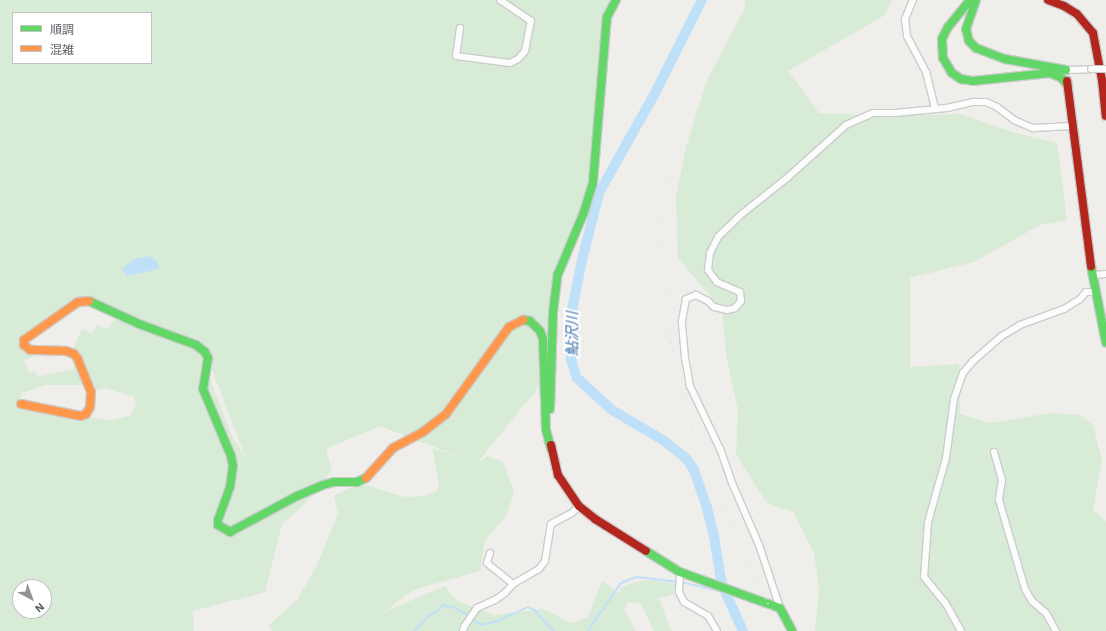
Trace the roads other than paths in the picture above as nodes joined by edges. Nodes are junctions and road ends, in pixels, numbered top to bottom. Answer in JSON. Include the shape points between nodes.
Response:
{"nodes":[{"id":1,"x":500,"y":0,"type":"edge"},
{"id":2,"x":616,"y":0,"type":"edge"},
{"id":3,"x":912,"y":0,"type":"edge"},
{"id":4,"x":970,"y":0,"type":"edge"},
{"id":5,"x":976,"y":0,"type":"edge"},
{"id":6,"x":1048,"y":0,"type":"edge"},
{"id":7,"x":460,"y":28,"type":"dead end"},
{"id":8,"x":1106,"y":69,"type":"edge"},
{"id":9,"x":1066,"y":70,"type":"junction"},
{"id":10,"x":1068,"y":86,"type":"junction"},
{"id":11,"x":935,"y":109,"type":"junction"},
{"id":12,"x":1106,"y":116,"type":"edge"},
{"id":13,"x":1072,"y":126,"type":"junction"},
{"id":14,"x":1105,"y":274,"type":"edge"},
{"id":15,"x":1092,"y":275,"type":"junction"},
{"id":16,"x":1096,"y":292,"type":"junction"},
{"id":17,"x":1106,"y":344,"type":"edge"},
{"id":18,"x":21,"y":404,"type":"dead end"},
{"id":19,"x":551,"y":449,"type":"junction"},
{"id":20,"x":994,"y":452,"type":"dead end"},
{"id":21,"x":579,"y":506,"type":"junction"},
{"id":22,"x":490,"y":553,"type":"dead end"},
{"id":23,"x":680,"y":572,"type":"junction"},
{"id":24,"x":513,"y":584,"type":"junction"},
{"id":25,"x":780,"y":608,"type":"junction"},
{"id":26,"x":463,"y":629,"type":"edge"},
{"id":27,"x":717,"y":631,"type":"edge"},
{"id":28,"x":792,"y":631,"type":"edge"},
{"id":29,"x":961,"y":631,"type":"edge"},
{"id":30,"x":1056,"y":631,"type":"edge"}],
"edges":[{"from":1,"to":7,"type":"street","via":[[531,21],[524,51],[518,59],[510,63],[456,56]]},
{"from":2,"to":19,"type":"main road","via":[[607,18],[593,182],[584,212],[558,274],[551,360]]},
{"from":3,"to":11,"type":"street","via":[[905,20],[907,36],[926,72]]},
{"from":4,"to":10,"type":"main road","via":[[948,27],[942,39],[944,63],[952,73],[961,79],[973,81],[1050,73],[1062,78]]},
{"from":5,"to":9,"type":"main road","via":[[966,29],[969,41],[976,48],[1005,59]]},
{"from":6,"to":12,"type":"main road","via":[[1078,14],[1093,33]]},
{"from":8,"to":9,"type":"street","bridge":true},
{"from":9,"to":10,"type":"main road"},
{"from":10,"to":13,"type":"main road"},
{"from":11,"to":13,"type":"street","via":[[986,102],[1014,120],[1033,128]]},
{"from":11,"to":25,"type":"street","via":[[873,113],[846,125],[718,237],[710,253],[708,270],[717,282],[740,292],[742,301],[735,308],[727,310],[714,307],[696,295],[686,299],[682,320],[690,386],[720,449],[759,545]]},
{"from":13,"to":15,"type":"main road"},
{"from":14,"to":15,"type":"street"},
{"from":15,"to":16,"type":"main road"},
{"from":16,"to":17,"type":"main road"},
{"from":16,"to":29,"type":"street","via":[[1086,292],[1076,302],[1020,325],[1002,336],[963,373],[954,398],[946,458],[928,522],[924,577],[946,604]]},
{"from":18,"to":19,"type":"main road","via":[[81,416],[86,414],[90,407],[91,392],[74,354],[66,351],[30,350],[24,346],[24,340],[78,302],[91,301],[139,324],[196,345],[208,358],[203,389],[232,456],[230,487],[218,520],[218,525],[230,532],[323,485],[334,482],[357,482],[366,478],[393,448],[423,432],[446,414],[509,328],[523,320],[530,321],[540,331],[543,339],[546,430]]},
{"from":19,"to":21,"type":"main road","via":[[558,475]]},
{"from":20,"to":30,"type":"street","via":[[1002,480],[999,500],[1025,589],[1032,601],[1046,613]]},
{"from":21,"to":23,"type":"main road","via":[[594,519]]},
{"from":21,"to":24,"type":"street","via":[[572,513],[551,524],[545,561],[539,569]]},
{"from":22,"to":24,"type":"street","via":[[487,563]]},
{"from":23,"to":25,"type":"main road"},
{"from":23,"to":27,"type":"street","via":[[679,592],[684,602],[708,616]]},
{"from":24,"to":26,"type":"street","via":[[495,600],[476,608]]},
{"from":25,"to":28,"type":"main road"}]}
